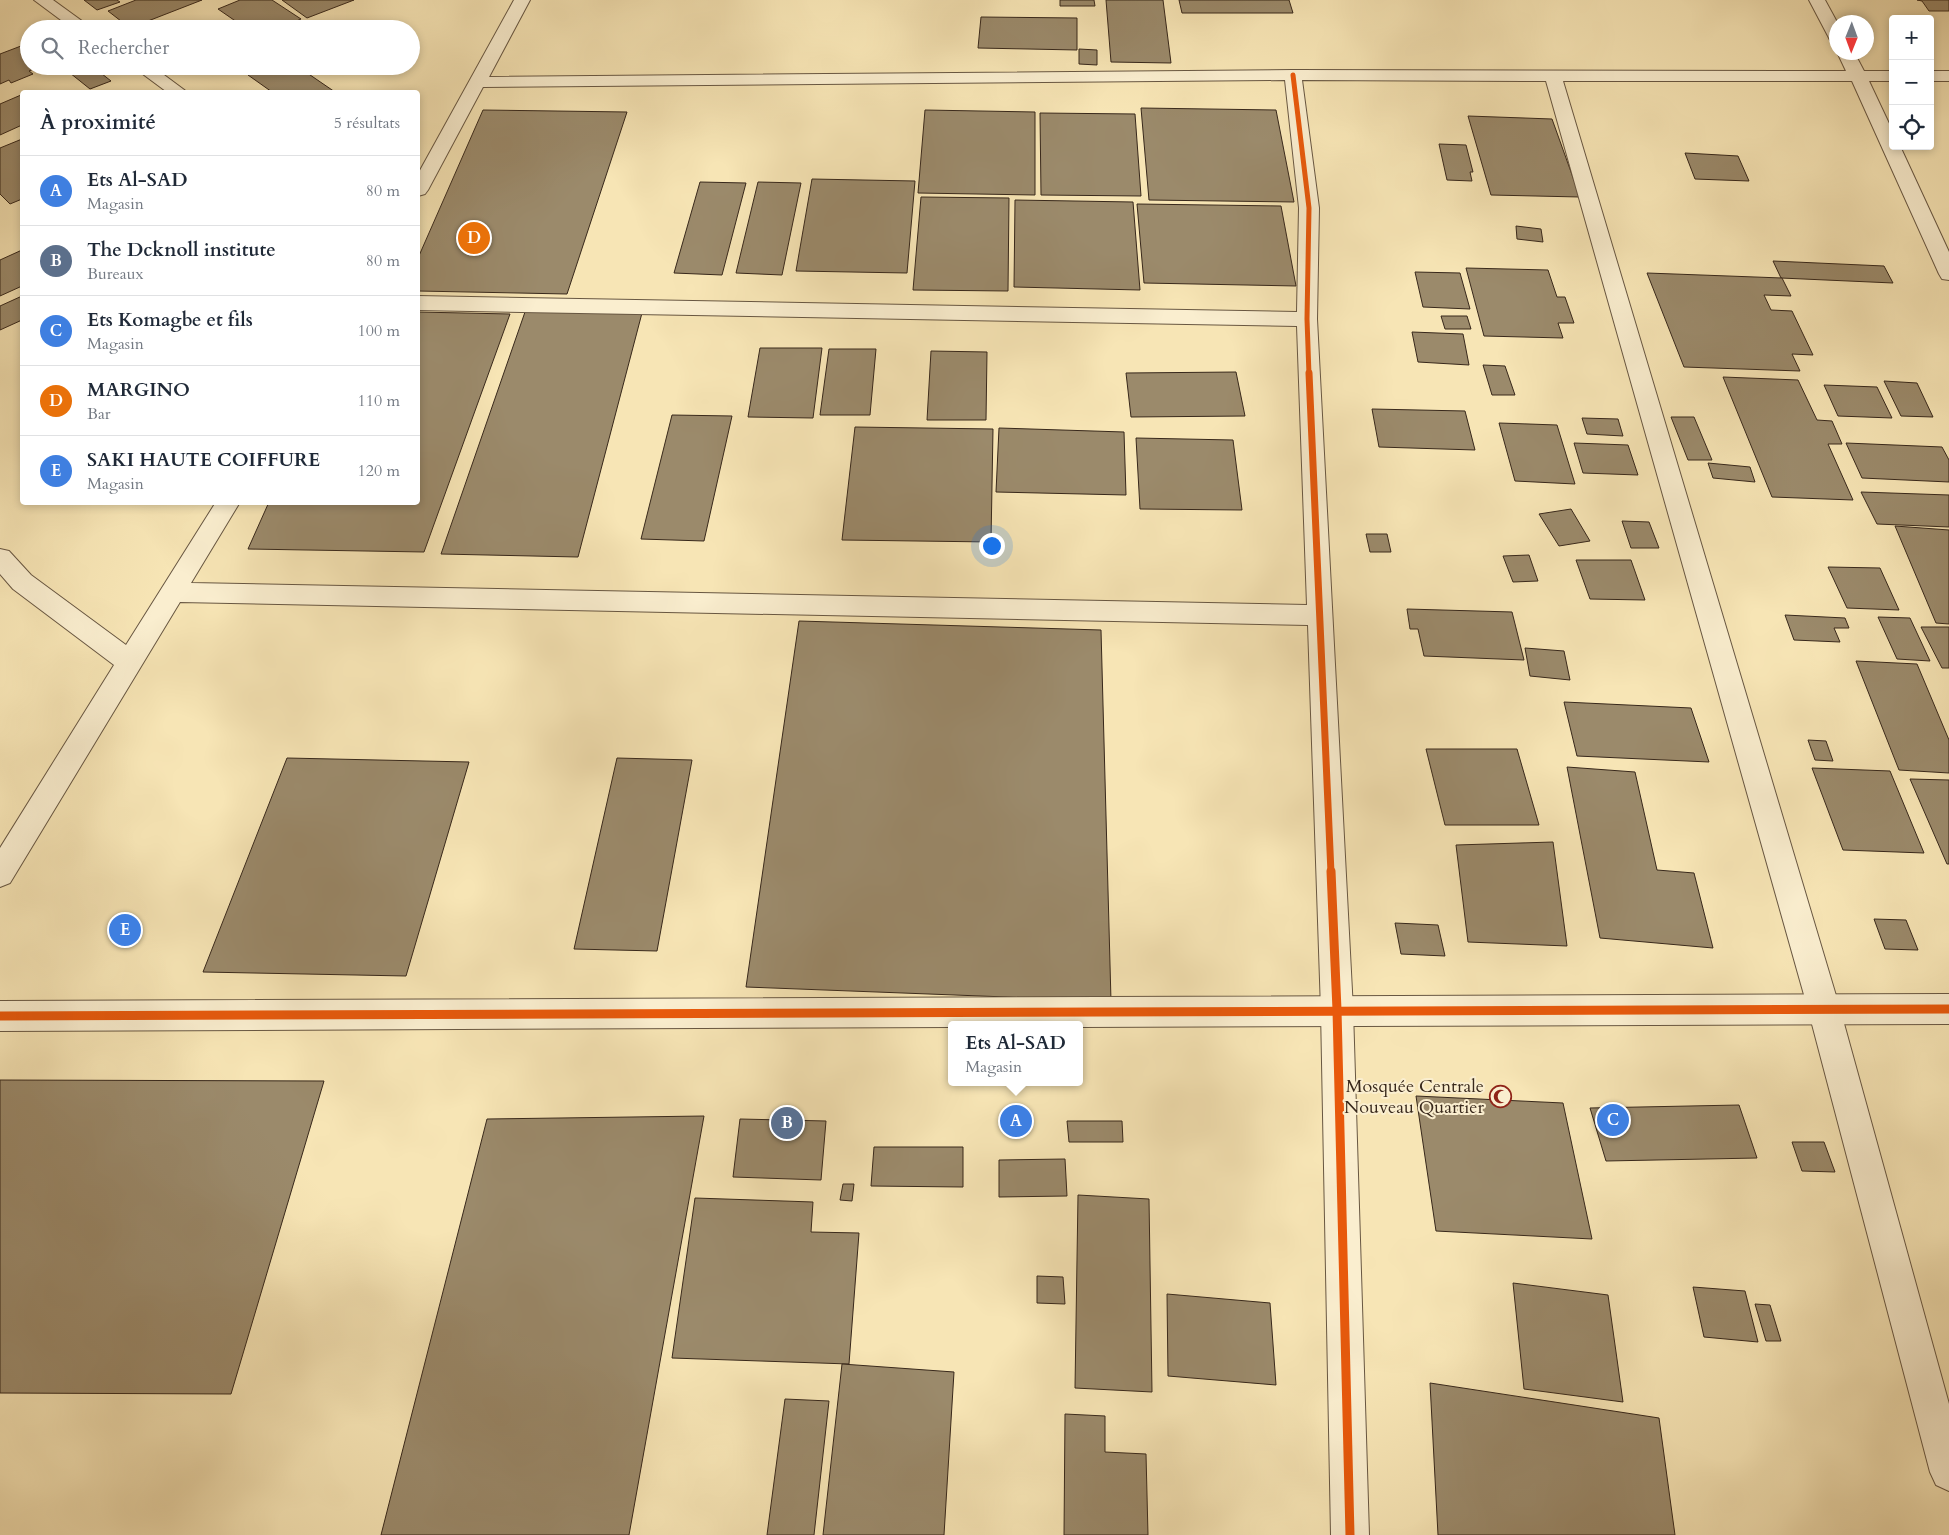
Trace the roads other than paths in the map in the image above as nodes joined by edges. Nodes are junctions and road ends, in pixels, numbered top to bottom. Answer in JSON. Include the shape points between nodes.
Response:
{"nodes":[{"id":1,"x":42,"y":0,"type":"edge"},
{"id":2,"x":1817,"y":0,"type":"edge"},
{"id":3,"x":518,"y":1,"type":"edge"},
{"id":4,"x":72,"y":20,"type":"edge"},
{"id":5,"x":1829,"y":23,"type":"edge"},
{"id":6,"x":1849,"y":60,"type":"edge"},
{"id":7,"x":153,"y":75,"type":"edge"},
{"id":8,"x":1293,"y":75,"type":"junction"},
{"id":9,"x":1553,"y":76,"type":"junction"},
{"id":10,"x":1858,"y":76,"type":"junction"},
{"id":11,"x":1889,"y":76,"type":"edge"},
{"id":12,"x":1934,"y":76,"type":"edge"},
{"id":13,"x":1949,"y":76,"type":"edge"},
{"id":14,"x":478,"y":82,"type":"junction"},
{"id":15,"x":175,"y":90,"type":"edge"},
{"id":16,"x":420,"y":186,"type":"edge"},
{"id":17,"x":1949,"y":274,"type":"edge"},
{"id":18,"x":420,"y":303,"type":"edge"},
{"id":19,"x":1307,"y":319,"type":"junction"},
{"id":20,"x":226,"y":505,"type":"edge"},
{"id":21,"x":0,"y":558,"type":"edge"},
{"id":22,"x":173,"y":592,"type":"junction"},
{"id":23,"x":1319,"y":616,"type":"junction"},
{"id":24,"x":130,"y":662,"type":"junction"},
{"id":25,"x":0,"y":874,"type":"edge"},
{"id":26,"x":1824,"y":1009,"type":"junction"},
{"id":27,"x":1949,"y":1009,"type":"edge"},
{"id":28,"x":1337,"y":1010,"type":"junction"},
{"id":29,"x":0,"y":1016,"type":"edge"},
{"id":30,"x":1949,"y":1472,"type":"edge"},
{"id":31,"x":1350,"y":1535,"type":"edge"}],
"edges":[{"from":1,"to":4,"type":"street"},
{"from":2,"to":5,"type":"street"},
{"from":3,"to":14,"type":"street"},
{"from":6,"to":10,"type":"street"},
{"from":7,"to":15,"type":"street"},
{"from":8,"to":9,"type":"street"},
{"from":8,"to":14,"type":"street"},
{"from":8,"to":19,"type":"street","via":[[1308,208]]},
{"from":9,"to":10,"type":"street"},
{"from":9,"to":26,"type":"street"},
{"from":10,"to":11,"type":"street"},
{"from":10,"to":17,"type":"street"},
{"from":12,"to":13,"type":"street"},
{"from":14,"to":16,"type":"street"},
{"from":18,"to":19,"type":"street"},
{"from":19,"to":23,"type":"street"},
{"from":20,"to":22,"type":"street"},
{"from":21,"to":24,"type":"street","via":[[22,582]]},
{"from":22,"to":23,"type":"street"},
{"from":22,"to":24,"type":"street"},
{"from":23,"to":28,"type":"street"},
{"from":24,"to":25,"type":"street"},
{"from":26,"to":27,"type":"street"},
{"from":26,"to":28,"type":"street"},
{"from":26,"to":30,"type":"street"},
{"from":28,"to":29,"type":"street"},
{"from":28,"to":31,"type":"street"}]}
